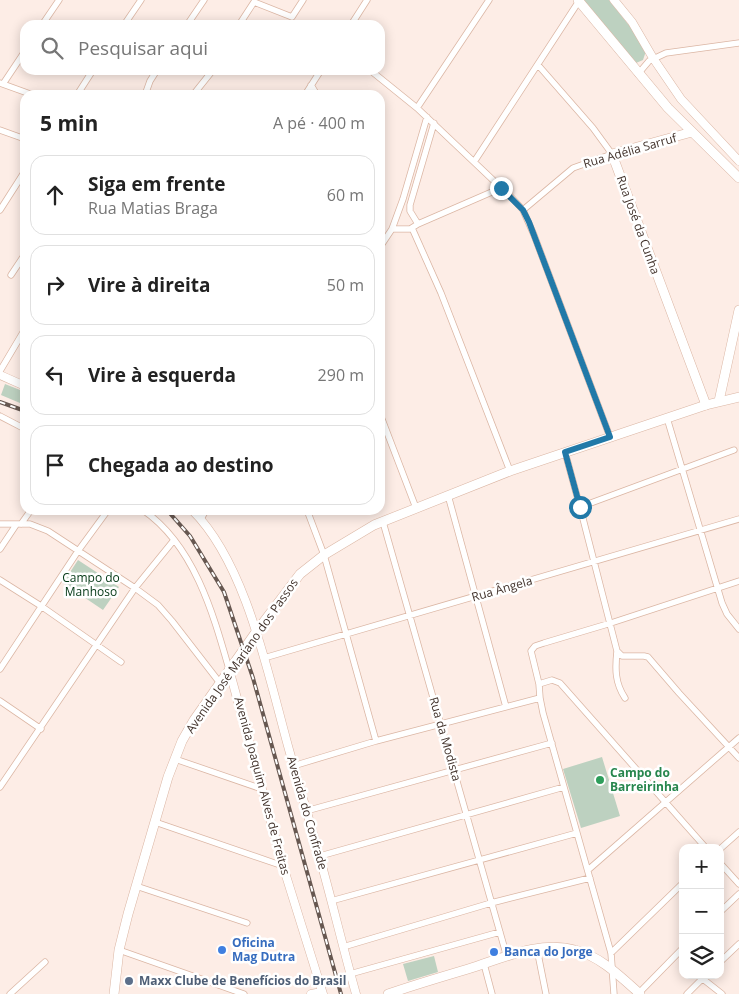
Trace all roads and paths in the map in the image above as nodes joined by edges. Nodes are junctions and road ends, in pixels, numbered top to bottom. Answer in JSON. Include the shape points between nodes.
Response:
{"nodes":[{"id":1,"x":59,"y":0,"type":"edge"},
{"id":2,"x":141,"y":0,"type":"edge"},
{"id":3,"x":204,"y":0,"type":"edge"},
{"id":4,"x":303,"y":0,"type":"edge"},
{"id":5,"x":368,"y":0,"type":"edge"},
{"id":6,"x":490,"y":0,"type":"edge"},
{"id":7,"x":616,"y":0,"type":"edge"},
{"id":8,"x":579,"y":1,"type":"edge"},
{"id":9,"x":45,"y":20,"type":"edge"},
{"id":10,"x":127,"y":20,"type":"edge"},
{"id":11,"x":190,"y":20,"type":"edge"},
{"id":12,"x":243,"y":20,"type":"edge"},
{"id":13,"x":354,"y":20,"type":"edge"},
{"id":14,"x":739,"y":43,"type":"edge"},
{"id":15,"x":20,"y":58,"type":"edge"},
{"id":16,"x":653,"y":58,"type":"junction"},
{"id":17,"x":538,"y":65,"type":"junction"},
{"id":18,"x":638,"y":74,"type":"junction"},
{"id":19,"x":90,"y":75,"type":"edge"},
{"id":20,"x":154,"y":75,"type":"edge"},
{"id":21,"x":208,"y":75,"type":"edge"},
{"id":22,"x":318,"y":75,"type":"edge"},
{"id":23,"x":376,"y":75,"type":"edge"},
{"id":24,"x":2,"y":84,"type":"edge"},
{"id":25,"x":311,"y":85,"type":"junction"},
{"id":26,"x":20,"y":90,"type":"edge"},
{"id":27,"x":80,"y":90,"type":"edge"},
{"id":28,"x":147,"y":90,"type":"edge"},
{"id":29,"x":198,"y":90,"type":"edge"},
{"id":30,"x":308,"y":90,"type":"edge"},
{"id":31,"x":314,"y":90,"type":"edge"},
{"id":32,"x":417,"y":108,"type":"junction"},
{"id":33,"x":427,"y":117,"type":"junction"},
{"id":34,"x":434,"y":124,"type":"junction"},
{"id":35,"x":0,"y":130,"type":"edge"},
{"id":36,"x":692,"y":132,"type":"junction"},
{"id":37,"x":20,"y":137,"type":"edge"},
{"id":38,"x":612,"y":154,"type":"junction"},
{"id":39,"x":737,"y":159,"type":"edge"},
{"id":40,"x":474,"y":162,"type":"junction"},
{"id":41,"x":729,"y":168,"type":"junction"},
{"id":42,"x":739,"y":178,"type":"edge"},
{"id":43,"x":20,"y":179,"type":"edge"},
{"id":44,"x":501,"y":188,"type":"junction"},
{"id":45,"x":0,"y":210,"type":"edge"},
{"id":46,"x":523,"y":210,"type":"junction"},
{"id":47,"x":418,"y":224,"type":"junction"},
{"id":48,"x":412,"y":228,"type":"junction"},
{"id":49,"x":392,"y":229,"type":"junction"},
{"id":50,"x":385,"y":239,"type":"edge"},
{"id":51,"x":20,"y":262,"type":"edge"},
{"id":52,"x":12,"y":275,"type":"dead end"},
{"id":53,"x":739,"y":310,"type":"edge"},
{"id":54,"x":20,"y":337,"type":"edge"},
{"id":55,"x":0,"y":371,"type":"edge"},
{"id":56,"x":0,"y":376,"type":"edge"},
{"id":57,"x":20,"y":384,"type":"edge"},
{"id":58,"x":739,"y":397,"type":"edge"},
{"id":59,"x":719,"y":401,"type":"junction"},
{"id":60,"x":706,"y":404,"type":"junction"},
{"id":61,"x":0,"y":416,"type":"edge"},
{"id":62,"x":667,"y":418,"type":"junction"},
{"id":63,"x":20,"y":426,"type":"edge"},
{"id":64,"x":385,"y":427,"type":"edge"},
{"id":65,"x":610,"y":437,"type":"junction"},
{"id":66,"x":734,"y":450,"type":"dead end"},
{"id":67,"x":565,"y":452,"type":"junction"},
{"id":68,"x":682,"y":470,"type":"junction"},
{"id":69,"x":510,"y":471,"type":"junction"},
{"id":70,"x":448,"y":495,"type":"junction"},
{"id":71,"x":580,"y":507,"type":"junction"},
{"id":72,"x":416,"y":508,"type":"junction"},
{"id":73,"x":27,"y":515,"type":"edge"},
{"id":74,"x":104,"y":515,"type":"edge"},
{"id":75,"x":150,"y":515,"type":"edge"},
{"id":76,"x":197,"y":515,"type":"edge"},
{"id":77,"x":203,"y":515,"type":"edge"},
{"id":78,"x":309,"y":515,"type":"edge"},
{"id":79,"x":201,"y":519,"type":"junction"},
{"id":80,"x":739,"y":519,"type":"edge"},
{"id":81,"x":383,"y":522,"type":"junction"},
{"id":82,"x":0,"y":524,"type":"edge"},
{"id":83,"x":18,"y":525,"type":"junction"},
{"id":84,"x":700,"y":530,"type":"junction"},
{"id":85,"x":174,"y":540,"type":"junction"},
{"id":86,"x":0,"y":549,"type":"edge"},
{"id":87,"x":78,"y":551,"type":"junction"},
{"id":88,"x":324,"y":555,"type":"junction"},
{"id":89,"x":595,"y":561,"type":"junction"},
{"id":90,"x":0,"y":580,"type":"edge"},
{"id":91,"x":739,"y":581,"type":"edge"},
{"id":92,"x":135,"y":588,"type":"junction"},
{"id":93,"x":717,"y":588,"type":"junction"},
{"id":94,"x":476,"y":596,"type":"junction"},
{"id":95,"x":41,"y":606,"type":"junction"},
{"id":96,"x":410,"y":616,"type":"junction"},
{"id":97,"x":611,"y":623,"type":"junction"},
{"id":98,"x":739,"y":629,"type":"edge"},
{"id":99,"x":256,"y":632,"type":"junction"},
{"id":100,"x":347,"y":634,"type":"junction"},
{"id":101,"x":96,"y":645,"type":"junction"},
{"id":102,"x":617,"y":651,"type":"junction"},
{"id":103,"x":264,"y":658,"type":"junction"},
{"id":104,"x":121,"y":662,"type":"dead end"},
{"id":105,"x":0,"y":669,"type":"edge"},
{"id":106,"x":229,"y":670,"type":"junction"},
{"id":107,"x":220,"y":683,"type":"junction"},
{"id":108,"x":540,"y":684,"type":"junction"},
{"id":109,"x":540,"y":698,"type":"junction"},
{"id":110,"x":625,"y":698,"type":"dead end"},
{"id":111,"x":0,"y":701,"type":"edge"},
{"id":112,"x":506,"y":707,"type":"junction"},
{"id":113,"x":440,"y":723,"type":"junction"},
{"id":114,"x":40,"y":729,"type":"junction"},
{"id":115,"x":739,"y":738,"type":"edge"},
{"id":116,"x":376,"y":741,"type":"junction"},
{"id":117,"x":552,"y":743,"type":"junction"},
{"id":118,"x":728,"y":747,"type":"junction"},
{"id":119,"x":174,"y":758,"type":"junction"},
{"id":120,"x":739,"y":758,"type":"edge"},
{"id":121,"x":294,"y":766,"type":"junction"},
{"id":122,"x":453,"y":770,"type":"junction"},
{"id":123,"x":0,"y":787,"type":"edge"},
{"id":124,"x":564,"y":787,"type":"junction"},
{"id":125,"x":262,"y":789,"type":"junction"},
{"id":126,"x":666,"y":802,"type":"junction"},
{"id":127,"x":306,"y":811,"type":"junction"},
{"id":128,"x":466,"y":814,"type":"junction"},
{"id":129,"x":156,"y":822,"type":"junction"},
{"id":130,"x":739,"y":832,"type":"edge"},
{"id":131,"x":578,"y":833,"type":"junction"},
{"id":132,"x":703,"y":844,"type":"edge"},
{"id":133,"x":724,"y":845,"type":"edge"},
{"id":134,"x":320,"y":856,"type":"junction"},
{"id":135,"x":479,"y":859,"type":"junction"},
{"id":136,"x":283,"y":866,"type":"junction"},
{"id":137,"x":724,"y":867,"type":"edge"},
{"id":138,"x":588,"y":870,"type":"junction"},
{"id":139,"x":590,"y":878,"type":"junction"},
{"id":140,"x":739,"y":884,"type":"edge"},
{"id":141,"x":136,"y":886,"type":"junction"},
{"id":142,"x":679,"y":887,"type":"edge"},
{"id":143,"x":739,"y":894,"type":"edge"},
{"id":144,"x":331,"y":901,"type":"junction"},
{"id":145,"x":491,"y":903,"type":"junction"},
{"id":146,"x":724,"y":908,"type":"edge"},
{"id":147,"x":247,"y":923,"type":"dead end"},
{"id":148,"x":500,"y":932,"type":"junction"},
{"id":149,"x":739,"y":944,"type":"edge"},
{"id":150,"x":343,"y":947,"type":"junction"},
{"id":151,"x":537,"y":948,"type":"junction"},
{"id":152,"x":119,"y":950,"type":"junction"},
{"id":153,"x":679,"y":952,"type":"edge"},
{"id":154,"x":611,"y":953,"type":"junction"},
{"id":155,"x":507,"y":957,"type":"junction"},
{"id":156,"x":724,"y":958,"type":"edge"},
{"id":157,"x":45,"y":962,"type":"dead end"},
{"id":158,"x":484,"y":964,"type":"junction"},
{"id":159,"x":612,"y":970,"type":"junction"},
{"id":160,"x":350,"y":974,"type":"junction"},
{"id":161,"x":703,"y":979,"type":"edge"},
{"id":162,"x":707,"y":979,"type":"edge"},
{"id":163,"x":322,"y":993,"type":"edge"},
{"id":164,"x":640,"y":993,"type":"edge"},
{"id":165,"x":10,"y":994,"type":"edge"},
{"id":166,"x":114,"y":994,"type":"edge"},
{"id":167,"x":244,"y":994,"type":"edge"},
{"id":168,"x":311,"y":994,"type":"edge"},
{"id":169,"x":356,"y":994,"type":"edge"},
{"id":170,"x":388,"y":994,"type":"edge"},
{"id":171,"x":492,"y":994,"type":"edge"},
{"id":172,"x":546,"y":994,"type":"edge"},
{"id":173,"x":614,"y":994,"type":"edge"},
{"id":174,"x":687,"y":994,"type":"edge"},
{"id":175,"x":722,"y":994,"type":"edge"}],
"edges":[{"from":1,"to":9,"type":"street"},
{"from":2,"to":10,"type":"street"},
{"from":3,"to":11,"type":"street"},
{"from":4,"to":12,"type":"street","via":[[292,17],[252,3]]},
{"from":5,"to":13,"type":"street"},
{"from":6,"to":32,"type":"street"},
{"from":7,"to":16,"type":"street"},
{"from":8,"to":17,"type":"street"},
{"from":8,"to":18,"type":"main road"},
{"from":14,"to":16,"type":"street","via":[[666,53]]},
{"from":15,"to":24,"type":"street"},
{"from":16,"to":18,"type":"street"},
{"from":16,"to":39,"type":"street","via":[[681,99]]},
{"from":17,"to":38,"type":"street","name":"Rua José da Cunha"},
{"from":17,"to":40,"type":"street"},
{"from":18,"to":36,"type":"main road"},
{"from":19,"to":27,"type":"street"},
{"from":20,"to":28,"type":"street"},
{"from":21,"to":29,"type":"street"},
{"from":22,"to":25,"type":"street"},
{"from":23,"to":32,"type":"street"},
{"from":24,"to":26,"type":"street"},
{"from":25,"to":30,"type":"street"},
{"from":25,"to":31,"type":"street"},
{"from":32,"to":33,"type":"street"},
{"from":33,"to":34,"type":"street"},
{"from":33,"to":49,"type":"street"},
{"from":34,"to":40,"type":"street"},
{"from":34,"to":47,"type":"street","via":[[410,205]]},
{"from":35,"to":37,"type":"street"},
{"from":36,"to":38,"type":"main road","name":"Rua Adélia Sarruf"},
{"from":36,"to":41,"type":"main road"},
{"from":38,"to":46,"type":"street","name":"Rua Adélia Sarruf","via":[[573,168]]},
{"from":38,"to":60,"type":"main road","name":"Rua José da Cunha"},
{"from":39,"to":41,"type":"street"},
{"from":40,"to":44,"type":"street"},
{"from":41,"to":42,"type":"main road"},
{"from":43,"to":45,"type":"street"},
{"from":44,"to":46,"type":"street"},
{"from":44,"to":47,"type":"street"},
{"from":46,"to":65,"type":"street"},
{"from":47,"to":48,"type":"street"},
{"from":48,"to":49,"type":"street"},
{"from":48,"to":69,"type":"street"},
{"from":49,"to":50,"type":"street"},
{"from":51,"to":52,"type":"street"},
{"from":53,"to":59,"type":"main road"},
{"from":54,"to":55,"type":"street"},
{"from":56,"to":57,"type":"street"},
{"from":58,"to":59,"type":"main road","name":"Avenida José Mariano dos Passos"},
{"from":59,"to":60,"type":"main road","name":"Avenida José Mariano dos Passos"},
{"from":60,"to":62,"type":"main road","name":"Avenida José Mariano dos Passos"},
{"from":61,"to":63,"type":"street"},
{"from":62,"to":65,"type":"main road","name":"Avenida José Mariano dos Passos"},
{"from":62,"to":68,"type":"street"},
{"from":64,"to":72,"type":"street"},
{"from":65,"to":67,"type":"main road","name":"Avenida José Mariano dos Passos"},
{"from":66,"to":68,"type":"street"},
{"from":67,"to":69,"type":"main road","name":"Avenida José Mariano dos Passos"},
{"from":67,"to":71,"type":"street"},
{"from":68,"to":71,"type":"street"},
{"from":68,"to":84,"type":"street"},
{"from":69,"to":70,"type":"main road","name":"Avenida José Mariano dos Passos"},
{"from":70,"to":72,"type":"main road","name":"Avenida José Mariano dos Passos"},
{"from":70,"to":94,"type":"street"},
{"from":71,"to":89,"type":"street"},
{"from":72,"to":81,"type":"main road","name":"Avenida José Mariano dos Passos"},
{"from":73,"to":83,"type":"street"},
{"from":74,"to":87,"type":"street"},
{"from":75,"to":85,"type":"street","name":"Avenida Joaquim Alves de Freitas"},
{"from":76,"to":79,"type":"street","name":"Avenida do Confrade"},
{"from":77,"to":79,"type":"street"},
{"from":78,"to":88,"type":"street"},
{"from":79,"to":99,"type":"street","name":"Avenida do Confrade","via":[[230,564]]},
{"from":80,"to":84,"type":"street","name":"Rua Ângela"},
{"from":81,"to":88,"type":"main road","name":"Avenida José Mariano dos Passos","via":[[358,533]]},
{"from":81,"to":96,"type":"street","name":"Rua da Modista"},
{"from":82,"to":83,"type":"street"},
{"from":83,"to":86,"type":"street"},
{"from":83,"to":87,"type":"street","via":[[36,526],[48,531]]},
{"from":84,"to":89,"type":"street","name":"Rua Ângela"},
{"from":84,"to":93,"type":"street"},
{"from":85,"to":92,"type":"street"},
{"from":85,"to":106,"type":"street","name":"Avenida Joaquim Alves de Freitas","via":[[208,603]]},
{"from":87,"to":92,"type":"street"},
{"from":87,"to":95,"type":"street"},
{"from":88,"to":99,"type":"main road","name":"Avenida José Mariano dos Passos","via":[[294,582]]},
{"from":88,"to":100,"type":"street"},
{"from":89,"to":94,"type":"street","name":"Rua Ângela"},
{"from":89,"to":97,"type":"street"},
{"from":90,"to":95,"type":"street"},
{"from":91,"to":93,"type":"street"},
{"from":92,"to":101,"type":"street"},
{"from":92,"to":107,"type":"street","via":[[166,613]]},
{"from":93,"to":97,"type":"street"},
{"from":93,"to":98,"type":"street","via":[[727,614]]},
{"from":94,"to":96,"type":"street","name":"Rua Ângela"},
{"from":94,"to":112,"type":"street"},
{"from":95,"to":101,"type":"street"},
{"from":95,"to":105,"type":"street"},
{"from":96,"to":100,"type":"street","name":"Rua Ângela"},
{"from":96,"to":113,"type":"street","name":"Rua da Modista"},
{"from":97,"to":102,"type":"street"},
{"from":97,"to":108,"type":"street","via":[[538,645],[531,651]]},
{"from":99,"to":103,"type":"street","name":"Avenida do Confrade"},
{"from":99,"to":106,"type":"main road","name":"Avenida José Mariano dos Passos"},
{"from":100,"to":103,"type":"street","name":"Rua Ângela"},
{"from":100,"to":116,"type":"street"},
{"from":101,"to":104,"type":"street"},
{"from":101,"to":114,"type":"street"},
{"from":102,"to":110,"type":"street","via":[[616,680]]},
{"from":102,"to":118,"type":"street","via":[[622,656],[648,657]]},
{"from":103,"to":121,"type":"street","name":"Avenida do Confrade"},
{"from":106,"to":107,"type":"main road","name":"Avenida José Mariano dos Passos"},
{"from":106,"to":125,"type":"street","name":"Avenida Joaquim Alves de Freitas"},
{"from":107,"to":119,"type":"main road","name":"Avenida José Mariano dos Passos","via":[[188,730]]},
{"from":108,"to":109,"type":"street"},
{"from":108,"to":126,"type":"street","via":[[552,680],[560,683]]},
{"from":109,"to":112,"type":"street"},
{"from":109,"to":117,"type":"street"},
{"from":111,"to":114,"type":"street"},
{"from":112,"to":113,"type":"street"},
{"from":113,"to":116,"type":"street"},
{"from":113,"to":122,"type":"street","name":"Rua da Modista"},
{"from":114,"to":123,"type":"street"},
{"from":115,"to":118,"type":"street"},
{"from":116,"to":121,"type":"street"},
{"from":117,"to":122,"type":"street"},
{"from":117,"to":124,"type":"street"},
{"from":118,"to":120,"type":"street"},
{"from":118,"to":126,"type":"street"},
{"from":119,"to":125,"type":"street"},
{"from":119,"to":129,"type":"main road","name":"Avenida José Mariano dos Passos"},
{"from":121,"to":127,"type":"street","name":"Avenida do Confrade"},
{"from":122,"to":127,"type":"street"},
{"from":122,"to":128,"type":"street","name":"Rua da Modista"},
{"from":124,"to":128,"type":"street"},
{"from":124,"to":131,"type":"street"},
{"from":125,"to":136,"type":"street","name":"Avenida Joaquim Alves de Freitas"},
{"from":126,"to":132,"type":"street"},
{"from":126,"to":138,"type":"street"},
{"from":127,"to":134,"type":"street","name":"Avenida do Confrade"},
{"from":128,"to":134,"type":"street"},
{"from":128,"to":135,"type":"street","name":"Rua da Modista"},
{"from":129,"to":136,"type":"street"},
{"from":129,"to":141,"type":"main road","name":"Avenida José Mariano dos Passos"},
{"from":130,"to":133,"type":"street"},
{"from":131,"to":135,"type":"street"},
{"from":131,"to":138,"type":"street"},
{"from":134,"to":144,"type":"street","name":"Avenida do Confrade"},
{"from":135,"to":144,"type":"street"},
{"from":135,"to":145,"type":"street","name":"Rua da Modista"},
{"from":136,"to":163,"type":"street","name":"Avenida Joaquim Alves de Freitas"},
{"from":137,"to":140,"type":"street"},
{"from":138,"to":139,"type":"street"},
{"from":139,"to":145,"type":"street"},
{"from":139,"to":154,"type":"street"},
{"from":141,"to":147,"type":"street"},
{"from":141,"to":152,"type":"main road","name":"Avenida José Mariano dos Passos"},
{"from":142,"to":154,"type":"street"},
{"from":143,"to":146,"type":"street"},
{"from":144,"to":150,"type":"street","name":"Avenida do Confrade"},
{"from":145,"to":148,"type":"street","name":"Rua da Modista"},
{"from":145,"to":150,"type":"street"},
{"from":148,"to":155,"type":"street","name":"Rua da Modista"},
{"from":148,"to":160,"type":"street"},
{"from":149,"to":156,"type":"street"},
{"from":150,"to":160,"type":"street","name":"Avenida do Confrade"},
{"from":151,"to":155,"type":"main road"},
{"from":151,"to":159,"type":"main road","via":[[576,950]]},
{"from":151,"to":172,"type":"street"},
{"from":152,"to":166,"type":"main road","name":"Avenida José Mariano dos Passos"},
{"from":152,"to":167,"type":"street"},
{"from":153,"to":164,"type":"street"},
{"from":154,"to":159,"type":"street"},
{"from":155,"to":158,"type":"main road"},
{"from":157,"to":165,"type":"street"},
{"from":158,"to":170,"type":"main road"},
{"from":158,"to":171,"type":"street"},
{"from":159,"to":164,"type":"main road"},
{"from":159,"to":173,"type":"street"},
{"from":160,"to":169,"type":"street","name":"Avenida do Confrade"},
{"from":161,"to":174,"type":"street"},
{"from":162,"to":175,"type":"street"},
{"from":163,"to":168,"type":"street"}]}
